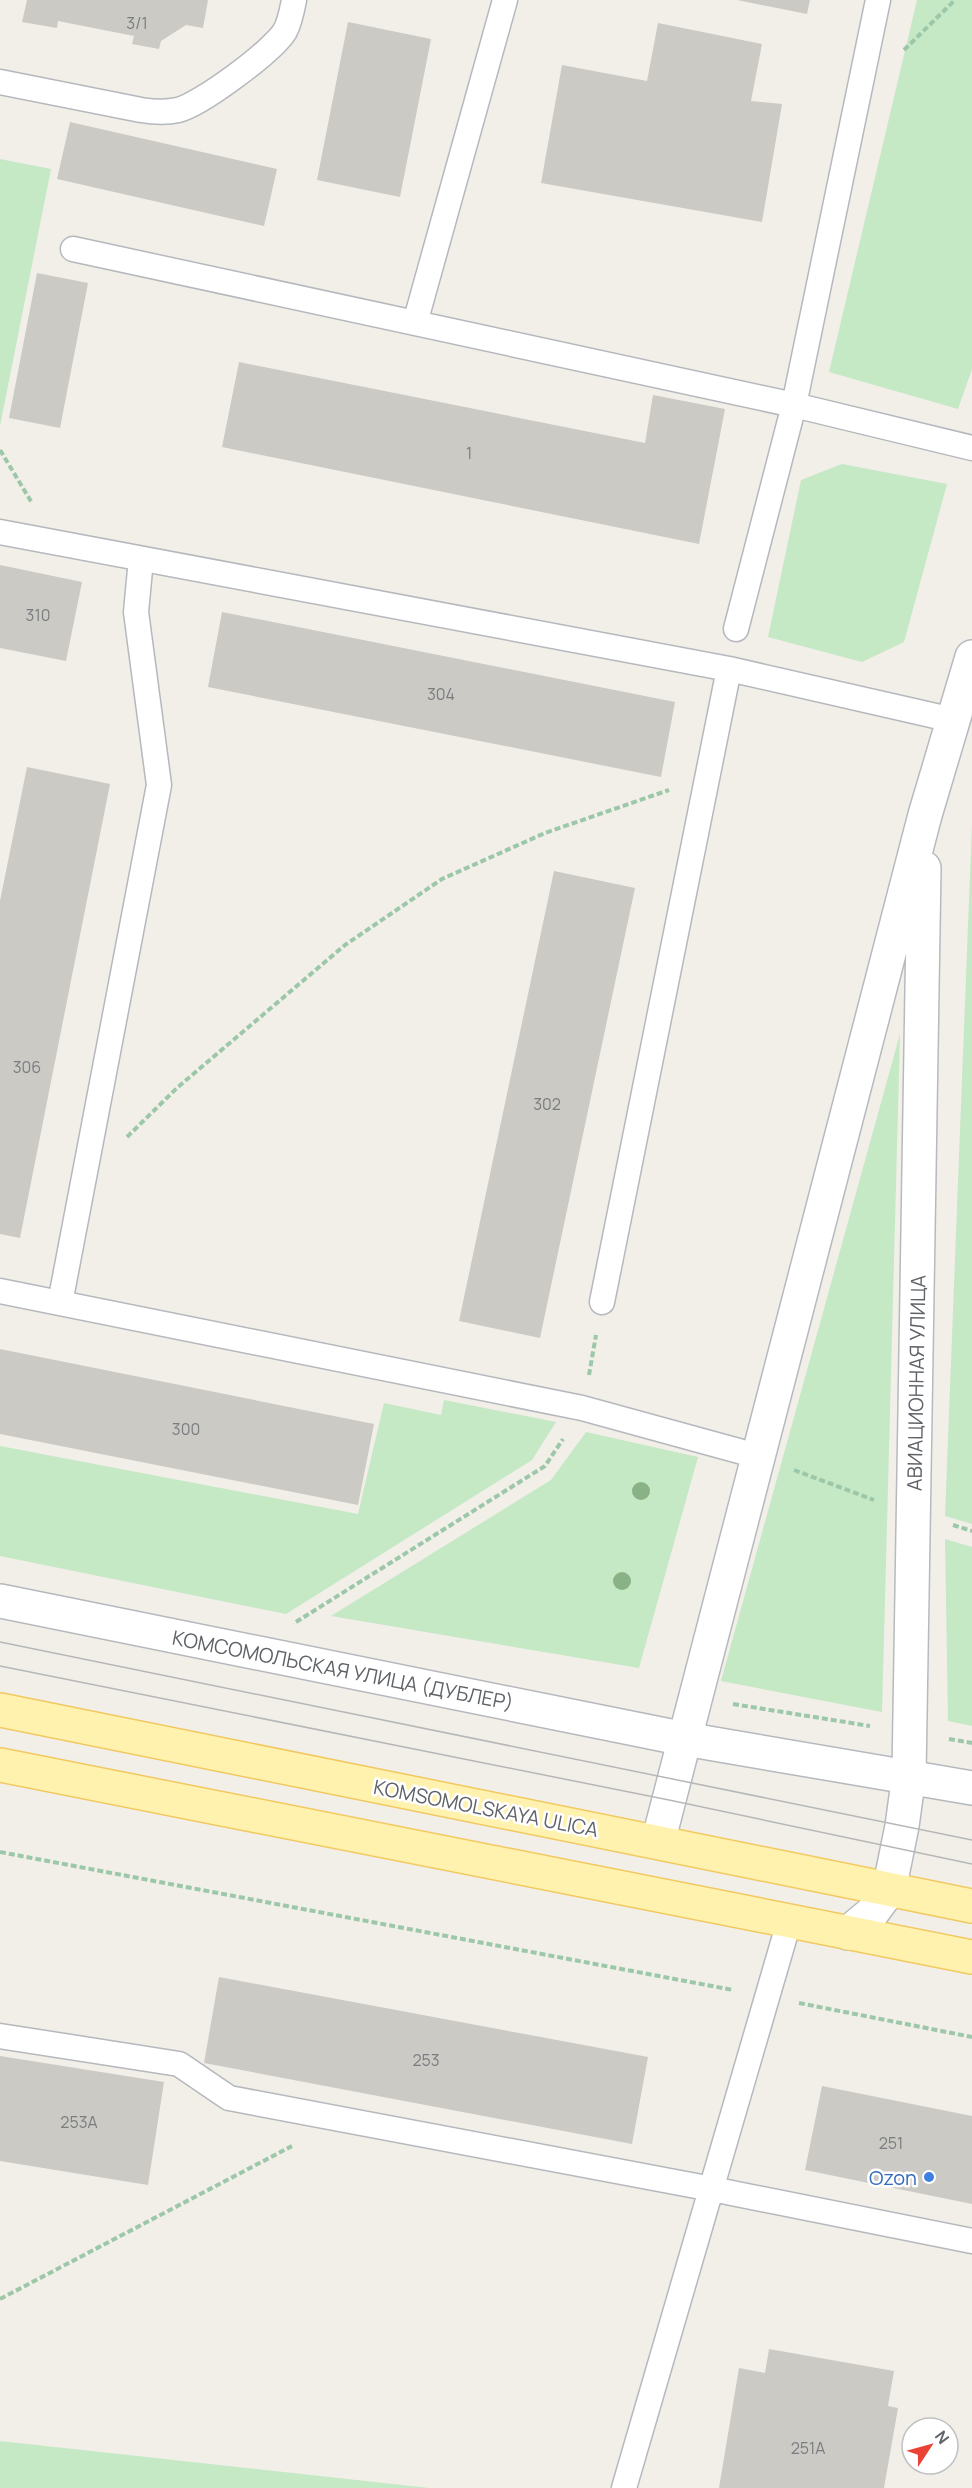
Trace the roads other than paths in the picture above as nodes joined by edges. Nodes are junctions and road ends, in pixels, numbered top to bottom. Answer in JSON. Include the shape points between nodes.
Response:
{"nodes":[{"id":1,"x":294,"y":0,"type":"edge"},
{"id":2,"x":505,"y":0,"type":"edge"},
{"id":3,"x":878,"y":0,"type":"edge"},
{"id":4,"x":0,"y":82,"type":"edge"},
{"id":5,"x":73,"y":249,"type":"dead end"},
{"id":6,"x":415,"y":323,"type":"junction"},
{"id":7,"x":794,"y":405,"type":"junction"},
{"id":8,"x":972,"y":448,"type":"edge"},
{"id":9,"x":0,"y":532,"type":"edge"},
{"id":10,"x":141,"y":559,"type":"junction"},
{"id":11,"x":736,"y":629,"type":"dead end"},
{"id":12,"x":972,"y":657,"type":"edge"},
{"id":13,"x":729,"y":669,"type":"junction"},
{"id":14,"x":953,"y":720,"type":"junction"},
{"id":15,"x":925,"y":815,"type":"junction"},
{"id":16,"x":0,"y":1291,"type":"edge"},
{"id":17,"x":602,"y":1302,"type":"road end"},
{"id":18,"x":60,"y":1303,"type":"junction"},
{"id":19,"x":757,"y":1456,"type":"junction"},
{"id":20,"x":0,"y":1601,"type":"edge"},
{"id":21,"x":0,"y":1710,"type":"edge"},
{"id":22,"x":685,"y":1739,"type":"junction"},
{"id":23,"x":0,"y":1764,"type":"edge"},
{"id":24,"x":909,"y":1775,"type":"junction"},
{"id":25,"x":972,"y":1788,"type":"edge"},
{"id":26,"x":658,"y":1842,"type":"junction"},
{"id":27,"x":889,"y":1890,"type":"junction"},
{"id":28,"x":972,"y":1906,"type":"edge"},
{"id":29,"x":789,"y":1922,"type":"junction"},
{"id":30,"x":848,"y":1933,"type":"junction"},
{"id":31,"x":972,"y":1957,"type":"edge"},
{"id":32,"x":0,"y":2036,"type":"edge"},
{"id":33,"x":712,"y":2189,"type":"junction"},
{"id":34,"x":972,"y":2241,"type":"edge"},
{"id":35,"x":624,"y":2488,"type":"edge"}],
"edges":[{"from":1,"to":4,"type":"lane","via":[[286,30],[273,47],[181,110],[141,110]]},
{"from":2,"to":6,"type":"lane"},
{"from":3,"to":7,"type":"lane"},
{"from":5,"to":6,"type":"lane"},
{"from":6,"to":7,"type":"lane"},
{"from":7,"to":8,"type":"lane"},
{"from":7,"to":11,"type":"lane"},
{"from":9,"to":10,"type":"lane"},
{"from":10,"to":13,"type":"lane"},
{"from":10,"to":18,"type":"lane","via":[[136,612],[159,785]]},
{"from":12,"to":14,"type":"main road","name":"АВИАЦИОННАЯ УЛИЦА"},
{"from":13,"to":14,"type":"lane"},
{"from":13,"to":17,"type":"lane"},
{"from":14,"to":15,"type":"main road","name":"АВИАЦИОННАЯ УЛИЦА"},
{"from":15,"to":19,"type":"main road","name":"АВИАЦИОННАЯ УЛИЦА"},
{"from":15,"to":24,"type":"main road","name":"АВИАЦИОННАЯ УЛИЦА"},
{"from":16,"to":18,"type":"lane"},
{"from":18,"to":19,"type":"lane","via":[[582,1408]]},
{"from":19,"to":22,"type":"main road","name":"АВИАЦИОННАЯ УЛИЦА"},
{"from":20,"to":22,"type":"main road","name":"КОМСОМОЛЬСКАЯ УЛИЦА (ДУБЛЕР)"},
{"from":21,"to":26,"type":"main road","name":"KOMSOMOLSKAYA ULICA"},
{"from":22,"to":24,"type":"main road","name":"КОМСОМОЛЬСКАЯ УЛИЦА (ДУБЛЕР)"},
{"from":22,"to":26,"type":"main road","name":"АВИАЦИОННАЯ УЛИЦА"},
{"from":23,"to":29,"type":"main road"},
{"from":24,"to":25,"type":"main road","name":"КОМСОМОЛЬСКАЯ УЛИЦА (ДУБЛЕР)"},
{"from":24,"to":27,"type":"main road","name":"АВИАЦИОННАЯ УЛИЦА"},
{"from":26,"to":27,"type":"main road","name":"KOMSOMOLSKAYA ULICA"},
{"from":27,"to":28,"type":"main road","name":"KOMSOMOLSKAYA ULICA"},
{"from":27,"to":30,"type":"main road","name":"АВИАЦИОННАЯ УЛИЦА","via":[[872,1913]]},
{"from":29,"to":30,"type":"main road"},
{"from":29,"to":33,"type":"lane"},
{"from":30,"to":31,"type":"main road"},
{"from":32,"to":33,"type":"lane","via":[[178,2064],[229,2098]]},
{"from":33,"to":34,"type":"lane"},
{"from":33,"to":35,"type":"lane"}]}
